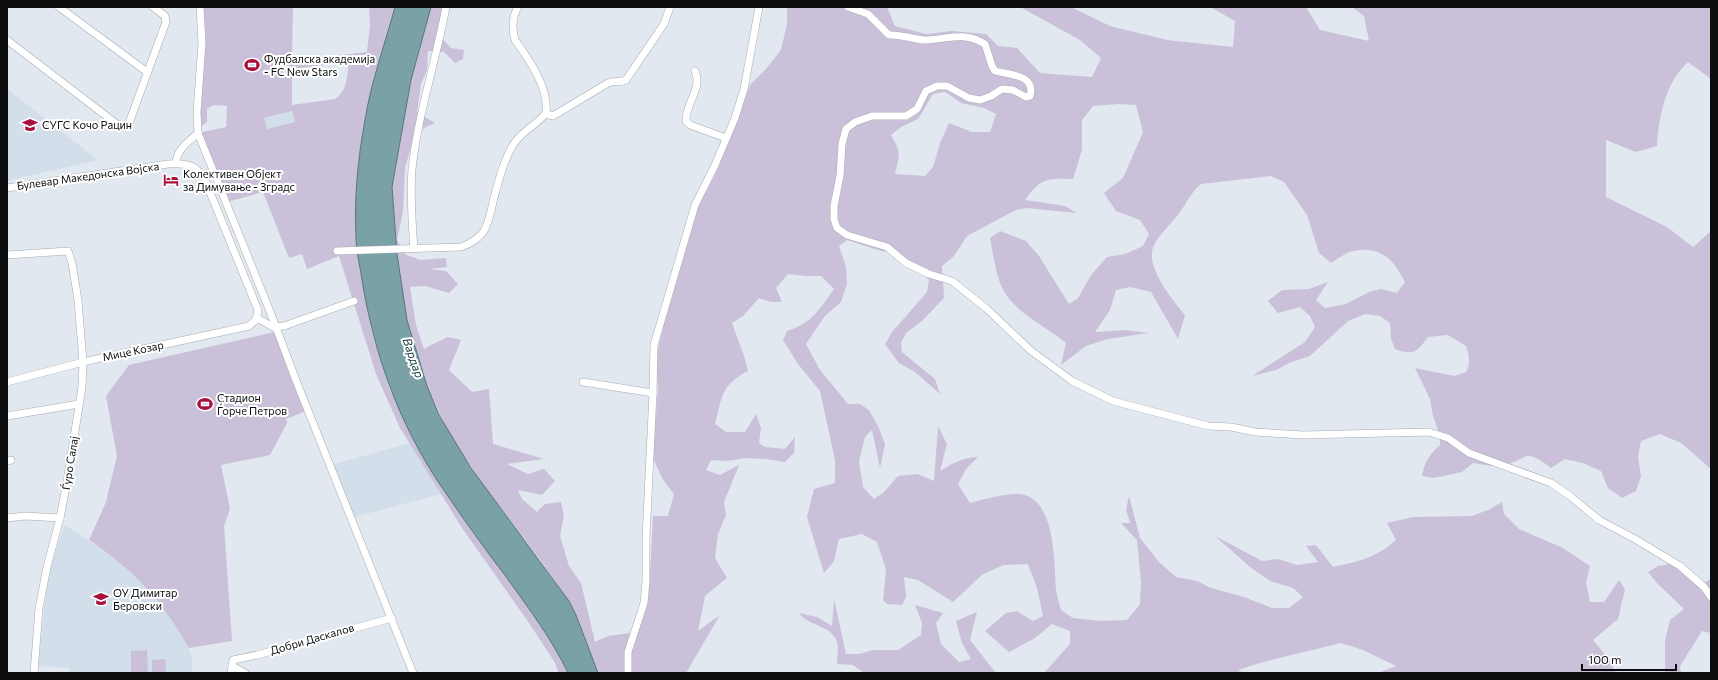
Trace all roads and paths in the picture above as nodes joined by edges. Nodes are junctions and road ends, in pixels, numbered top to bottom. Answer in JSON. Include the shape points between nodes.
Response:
{"nodes":[{"id":1,"x":58,"y":7,"type":"edge"},
{"id":2,"x":153,"y":7,"type":"edge"},
{"id":3,"x":200,"y":7,"type":"edge"},
{"id":4,"x":446,"y":7,"type":"edge"},
{"id":5,"x":518,"y":7,"type":"edge"},
{"id":6,"x":670,"y":7,"type":"edge"},
{"id":7,"x":759,"y":7,"type":"edge"},
{"id":8,"x":848,"y":7,"type":"edge"},
{"id":9,"x":7,"y":40,"type":"edge"},
{"id":10,"x":695,"y":71,"type":"dead end"},
{"id":11,"x":147,"y":72,"type":"junction"},
{"id":12,"x":546,"y":113,"type":"junction"},
{"id":13,"x":198,"y":133,"type":"junction"},
{"id":14,"x":726,"y":138,"type":"junction"},
{"id":15,"x":176,"y":163,"type":"junction"},
{"id":16,"x":7,"y":188,"type":"edge"},
{"id":17,"x":411,"y":249,"type":"junction"},
{"id":18,"x":337,"y":251,"type":"dead end"},
{"id":19,"x":7,"y":255,"type":"edge"},
{"id":20,"x":354,"y":301,"type":"dead end"},
{"id":21,"x":257,"y":318,"type":"junction"},
{"id":22,"x":276,"y":328,"type":"junction"},
{"id":23,"x":83,"y":362,"type":"junction"},
{"id":24,"x":7,"y":382,"type":"edge"},
{"id":25,"x":583,"y":382,"type":"dead end"},
{"id":26,"x":653,"y":393,"type":"junction"},
{"id":27,"x":79,"y":404,"type":"junction"},
{"id":28,"x":7,"y":416,"type":"edge"},
{"id":29,"x":7,"y":518,"type":"edge"},
{"id":30,"x":60,"y":518,"type":"junction"},
{"id":31,"x":1711,"y":597,"type":"edge"},
{"id":32,"x":392,"y":618,"type":"junction"},
{"id":33,"x":232,"y":666,"type":"edge"},
{"id":34,"x":34,"y":673,"type":"edge"},
{"id":35,"x":245,"y":673,"type":"edge"},
{"id":36,"x":413,"y":673,"type":"edge"},
{"id":37,"x":628,"y":673,"type":"edge"}],
"edges":[{"from":1,"to":11,"type":"street"},
{"from":2,"to":11,"type":"street","via":[[166,18],[166,22]]},
{"from":3,"to":13,"type":"street","via":[[202,38]]},
{"from":4,"to":17,"type":"street","via":[[418,126],[412,170]]},
{"from":5,"to":12,"type":"street","via":[[513,35],[539,81],[545,99]]},
{"from":6,"to":12,"type":"street","via":[[664,24],[626,80],[608,83],[553,116]]},
{"from":7,"to":14,"type":"street","via":[[744,89]]},
{"from":8,"to":31,"type":"street","via":[[868,14],[889,35],[900,34],[924,40],[967,36],[976,38],[986,44],[995,71],[1015,74],[1025,79],[1031,93],[1026,97],[1014,90],[1002,89],[980,100],[969,98],[946,86],[937,86],[926,91],[917,109],[906,116],[872,116],[855,122],[846,129],[842,144],[840,176],[834,206],[837,228],[847,234],[887,247],[906,263],[952,281],[987,309],[1030,350],[1072,381],[1113,401],[1208,426],[1256,432],[1303,435],[1429,432],[1448,438],[1469,453],[1551,483],[1599,520],[1680,566]]},
{"from":9,"to":11,"type":"street","via":[[124,127],[129,123]]},
{"from":10,"to":14,"type":"street","via":[[697,84],[686,122]]},
{"from":12,"to":17,"type":"street","via":[[513,145],[500,174],[487,225],[482,233],[461,247]]},
{"from":13,"to":15,"type":"street","via":[[181,149]]},
{"from":13,"to":22,"type":"street"},
{"from":14,"to":26,"type":"street","via":[[690,220],[655,340]]},
{"from":15,"to":16,"type":"street","name":"Булевар Македонска Војска"},
{"from":15,"to":21,"type":"street","name":"Булевар Македонска Војска","via":[[188,164],[195,168],[205,180],[257,304]]},
{"from":17,"to":18,"type":"street"},
{"from":19,"to":23,"type":"street","name":"Ѓуро Салај","via":[[68,251],[78,300]]},
{"from":20,"to":22,"type":"street"},
{"from":21,"to":22,"type":"street"},
{"from":21,"to":23,"type":"street","name":"Мице Козар","via":[[253,324],[246,327]]},
{"from":22,"to":32,"type":"street"},
{"from":23,"to":24,"type":"street","name":"Мице Козар"},
{"from":23,"to":27,"type":"street","name":"Ѓуро Салај"},
{"from":25,"to":26,"type":"street"},
{"from":26,"to":37,"type":"street","via":[[646,581],[644,603],[628,652]]},
{"from":27,"to":28,"type":"street"},
{"from":27,"to":30,"type":"street","name":"Ѓуро Салај"},
{"from":29,"to":30,"type":"street"},
{"from":30,"to":34,"type":"street","name":"Ѓуро Салај","via":[[41,598]]},
{"from":32,"to":33,"type":"street","name":"Добри Даскалов","via":[[258,655]]},
{"from":32,"to":36,"type":"street"},
{"from":33,"to":35,"type":"street"}]}
